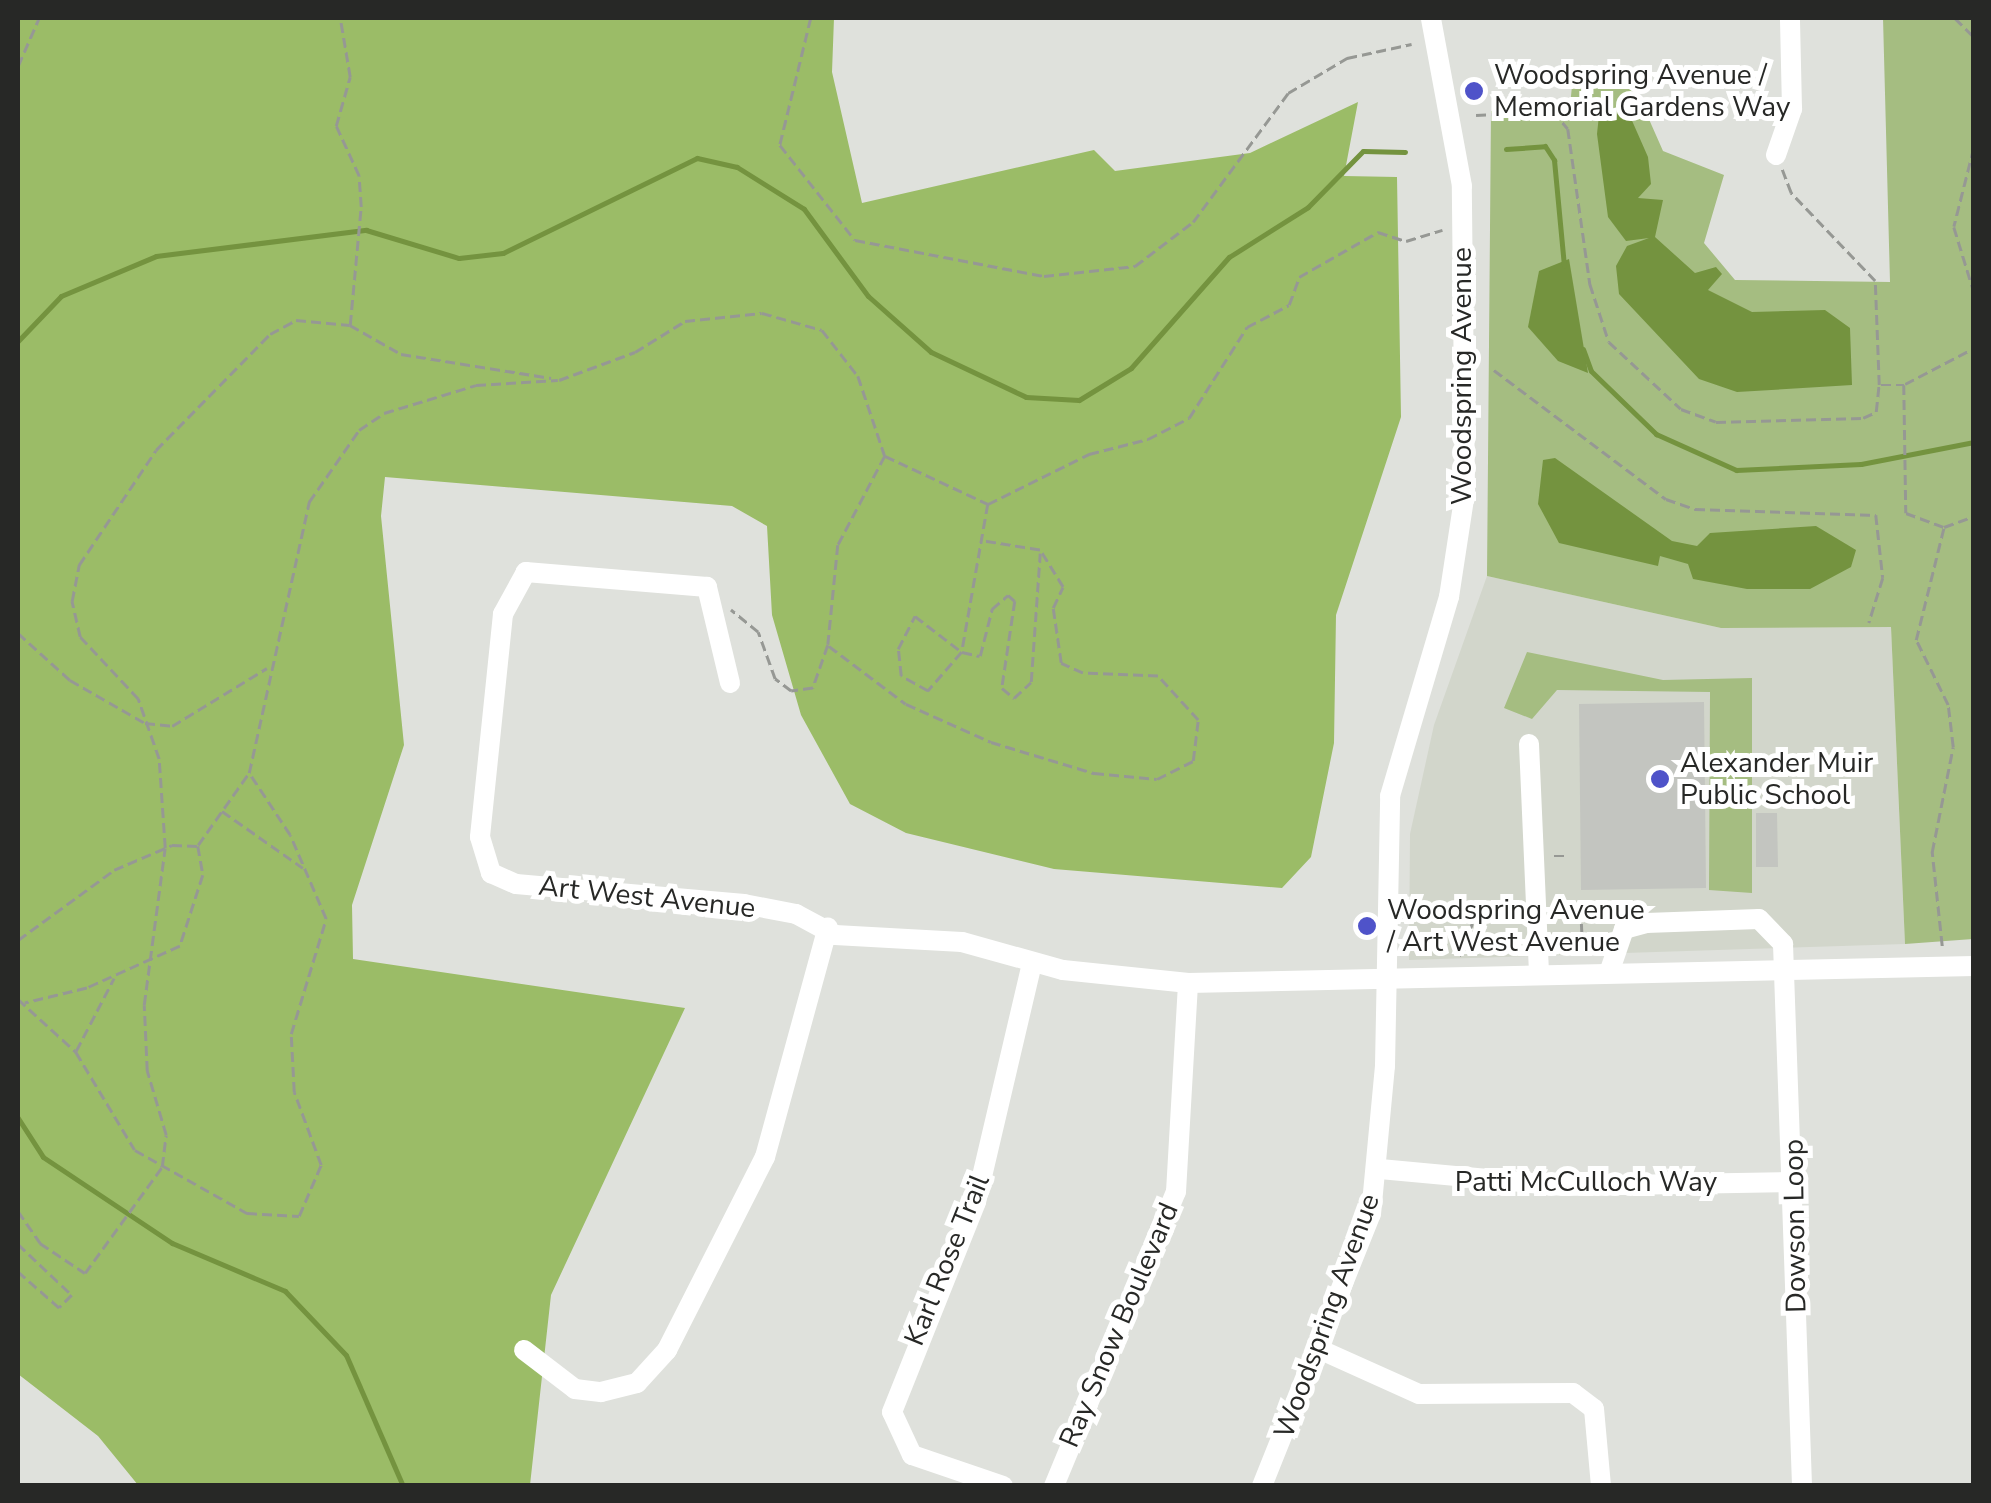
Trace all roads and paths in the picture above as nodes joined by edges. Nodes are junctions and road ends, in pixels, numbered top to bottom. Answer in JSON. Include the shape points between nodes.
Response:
{"nodes":[{"id":1,"x":39,"y":18,"type":"edge"},
{"id":2,"x":340,"y":18,"type":"edge"},
{"id":3,"x":811,"y":18,"type":"edge"},
{"id":4,"x":1431,"y":18,"type":"edge"},
{"id":5,"x":1790,"y":18,"type":"edge"},
{"id":6,"x":1955,"y":18,"type":"edge"},
{"id":7,"x":1974,"y":37,"type":"edge"},
{"id":8,"x":1412,"y":44,"type":"dead end"},
{"id":9,"x":18,"y":66,"type":"edge"},
{"id":10,"x":1476,"y":115,"type":"dead end"},
{"id":11,"x":1974,"y":148,"type":"edge"},
{"id":12,"x":1776,"y":155,"type":"joint"},
{"id":13,"x":1444,"y":229,"type":"dead end"},
{"id":14,"x":1974,"y":292,"type":"edge"},
{"id":15,"x":350,"y":325,"type":"junction"},
{"id":16,"x":1974,"y":348,"type":"edge"},
{"id":17,"x":1494,"y":370,"type":"dead end"},
{"id":18,"x":558,"y":380,"type":"junction"},
{"id":19,"x":1904,"y":384,"type":"junction"},
{"id":20,"x":1879,"y":385,"type":"junction"},
{"id":21,"x":885,"y":456,"type":"junction"},
{"id":22,"x":988,"y":504,"type":"junction"},
{"id":23,"x":1974,"y":516,"type":"edge"},
{"id":24,"x":1944,"y":526,"type":"junction"},
{"id":25,"x":984,"y":542,"type":"junction"},
{"id":26,"x":1040,"y":550,"type":"junction"},
{"id":27,"x":720,"y":610,"type":"junction"},
{"id":28,"x":1869,"y":623,"type":"dead end"},
{"id":29,"x":18,"y":633,"type":"edge"},
{"id":30,"x":828,"y":644,"type":"junction"},
{"id":31,"x":962,"y":652,"type":"junction"},
{"id":32,"x":268,"y":667,"type":"junction"},
{"id":33,"x":730,"y":683,"type":"dead end"},
{"id":34,"x":145,"y":723,"type":"junction"},
{"id":35,"x":1529,"y":744,"type":"dead end"},
{"id":36,"x":248,"y":773,"type":"junction"},
{"id":37,"x":222,"y":811,"type":"junction"},
{"id":38,"x":198,"y":846,"type":"junction"},
{"id":39,"x":165,"y":848,"type":"junction"},
{"id":40,"x":304,"y":868,"type":"junction"},
{"id":41,"x":1616,"y":907,"type":"dead end"},
{"id":42,"x":1581,"y":908,"type":"junction"},
{"id":43,"x":1545,"y":909,"type":"dead end"},
{"id":44,"x":1472,"y":924,"type":"dead end"},
{"id":45,"x":828,"y":927,"type":"junction"},
{"id":46,"x":18,"y":940,"type":"edge"},
{"id":47,"x":1942,"y":949,"type":"dead end"},
{"id":48,"x":1583,"y":954,"type":"dead end"},
{"id":49,"x":1459,"y":956,"type":"dead end"},
{"id":50,"x":150,"y":962,"type":"junction"},
{"id":51,"x":1032,"y":964,"type":"junction"},
{"id":52,"x":1974,"y":966,"type":"edge"},
{"id":53,"x":1790,"y":967,"type":"junction"},
{"id":54,"x":1610,"y":970,"type":"junction"},
{"id":55,"x":1538,"y":971,"type":"junction"},
{"id":56,"x":1386,"y":973,"type":"junction"},
{"id":57,"x":115,"y":977,"type":"junction"},
{"id":58,"x":1188,"y":983,"type":"junction"},
{"id":59,"x":18,"y":999,"type":"edge"},
{"id":60,"x":24,"y":1003,"type":"junction"},
{"id":61,"x":76,"y":1052,"type":"junction"},
{"id":62,"x":162,"y":1167,"type":"junction"},
{"id":63,"x":1380,"y":1169,"type":"junction"},
{"id":64,"x":1794,"y":1182,"type":"junction"},
{"id":65,"x":18,"y":1211,"type":"edge"},
{"id":66,"x":18,"y":1244,"type":"edge"},
{"id":67,"x":18,"y":1272,"type":"edge"},
{"id":68,"x":524,"y":1350,"type":"dead end"},
{"id":69,"x":1321,"y":1350,"type":"junction"},
{"id":70,"x":1003,"y":1486,"type":"edge"},
{"id":71,"x":1054,"y":1486,"type":"edge"},
{"id":72,"x":1262,"y":1486,"type":"edge"},
{"id":73,"x":1601,"y":1486,"type":"edge"},
{"id":74,"x":1802,"y":1486,"type":"edge"}],
"edges":[{"from":1,"to":9,"type":"path"},
{"from":2,"to":15,"type":"path","via":[[350,77],[336,126],[359,176],[361,207]]},
{"from":3,"to":8,"type":"path","via":[[780,145],[855,240],[1044,276],[1135,266],[1194,222],[1288,92],[1347,58]]},
{"from":4,"to":56,"type":"street","name":"Woodspring Avenue","via":[[1462,186],[1465,492],[1449,597],[1390,796]]},
{"from":5,"to":12,"type":"street","via":[[1792,110]]},
{"from":6,"to":7,"type":"path"},
{"from":10,"to":20,"type":"path","via":[[1553,111],[1568,129],[1590,284],[1609,342],[1680,409],[1716,422],[1864,418],[1876,412]]},
{"from":11,"to":14,"type":"path","via":[[1954,227]]},
{"from":12,"to":20,"type":"path","via":[[1792,193],[1875,282]]},
{"from":13,"to":22,"type":"path","via":[[1406,240],[1378,232],[1348,244],[1299,276],[1289,305],[1247,327],[1189,418]]},
{"from":15,"to":18,"type":"path","via":[[401,354]]},
{"from":15,"to":34,"type":"path","via":[[296,320],[270,334],[156,450],[79,565],[80,637],[138,699]]},
{"from":16,"to":19,"type":"path"},
{"from":17,"to":28,"type":"path","via":[[1666,498],[1695,509],[1876,515],[1883,578]]},
{"from":18,"to":21,"type":"path","via":[[635,352],[686,321],[762,313],[822,330],[858,376]]},
{"from":18,"to":32,"type":"path","via":[[476,385],[358,430],[309,502]]},
{"from":19,"to":20,"type":"path"},
{"from":19,"to":24,"type":"path","via":[[1906,513]]},
{"from":21,"to":22,"type":"path"},
{"from":21,"to":30,"type":"path","via":[[838,545]]},
{"from":22,"to":25,"type":"path"},
{"from":23,"to":24,"type":"path"},
{"from":24,"to":47,"type":"path","via":[[1916,640],[1948,704],[1953,748],[1932,852]]},
{"from":25,"to":26,"type":"path"},
{"from":25,"to":31,"type":"path"},
{"from":26,"to":30,"type":"path","via":[[1063,586],[1052,608],[1061,663],[1082,673],[1158,676],[1198,720],[1192,761],[1142,778],[991,742],[906,704]]},
{"from":26,"to":31,"type":"path","via":[[1031,682],[1014,698],[1002,688],[1015,601],[1008,595],[992,608],[980,656]]},
{"from":27,"to":30,"type":"path","via":[[746,615],[775,679],[792,691],[813,688]]},
{"from":27,"to":33,"type":"street"},
{"from":27,"to":45,"type":"street","name":"Art West Avenue","via":[[707,588],[688,580],[526,572],[504,614],[480,837],[491,873],[516,884],[744,904]]},
{"from":29,"to":34,"type":"path","via":[[70,680]]},
{"from":31,"to":31,"type":"path","via":[[928,690],[901,676],[898,649],[916,616]]},
{"from":32,"to":34,"type":"path","via":[[172,726]]},
{"from":32,"to":36,"type":"path"},
{"from":34,"to":39,"type":"path","via":[[159,759]]},
{"from":35,"to":55,"type":"street"},
{"from":36,"to":37,"type":"path"},
{"from":36,"to":40,"type":"path"},
{"from":37,"to":38,"type":"path"},
{"from":37,"to":40,"type":"path"},
{"from":38,"to":39,"type":"path"},
{"from":38,"to":50,"type":"path","via":[[203,875],[180,946]]},
{"from":39,"to":46,"type":"path","via":[[114,870]]},
{"from":39,"to":50,"type":"path"},
{"from":40,"to":62,"type":"path","via":[[326,919],[291,1034],[294,1092],[320,1166],[299,1216],[247,1213]]},
{"from":41,"to":42,"type":"path"},
{"from":42,"to":43,"type":"path"},
{"from":42,"to":48,"type":"path"},
{"from":44,"to":49,"type":"path"},
{"from":45,"to":51,"type":"street","name":"Art West Avenue","via":[[834,935],[962,942]]},
{"from":45,"to":68,"type":"street","via":[[765,1157],[667,1350],[637,1383],[601,1392],[575,1389]]},
{"from":50,"to":57,"type":"path"},
{"from":50,"to":62,"type":"path","via":[[147,1071],[166,1135]]},
{"from":51,"to":58,"type":"street","name":"Art West Avenue"},
{"from":51,"to":70,"type":"street","name":"Karl Rose Trail","via":[[976,1202],[892,1412],[912,1456]]},
{"from":52,"to":53,"type":"street","name":"Art West Avenue"},
{"from":53,"to":54,"type":"street","name":"Art West Avenue"},
{"from":53,"to":54,"type":"street","via":[[1774,929],[1759,919],[1624,929]]},
{"from":53,"to":64,"type":"street","name":"Dowson Loop"},
{"from":54,"to":55,"type":"street","name":"Art West Avenue"},
{"from":55,"to":56,"type":"street","name":"Art West Avenue"},
{"from":56,"to":58,"type":"street","name":"Art West Avenue"},
{"from":56,"to":63,"type":"street","name":"Woodspring Avenue"},
{"from":57,"to":60,"type":"path"},
{"from":57,"to":61,"type":"path"},
{"from":58,"to":71,"type":"street","name":"Ray Snow Boulevard","via":[[1176,1192]]},
{"from":59,"to":60,"type":"path"},
{"from":60,"to":61,"type":"path"},
{"from":61,"to":62,"type":"path","via":[[135,1150]]},
{"from":62,"to":65,"type":"path","via":[[85,1273],[40,1243]]},
{"from":63,"to":64,"type":"street","name":"Patti McCulloch Way","via":[[1563,1186]]},
{"from":63,"to":69,"type":"street","name":"Woodspring Avenue"},
{"from":64,"to":74,"type":"street","name":"Dowson Loop"},
{"from":66,"to":67,"type":"path","via":[[72,1295],[59,1308]]},
{"from":69,"to":72,"type":"street","name":"Woodspring Avenue"},
{"from":69,"to":73,"type":"street","via":[[1418,1394],[1573,1392],[1594,1409]]}]}
